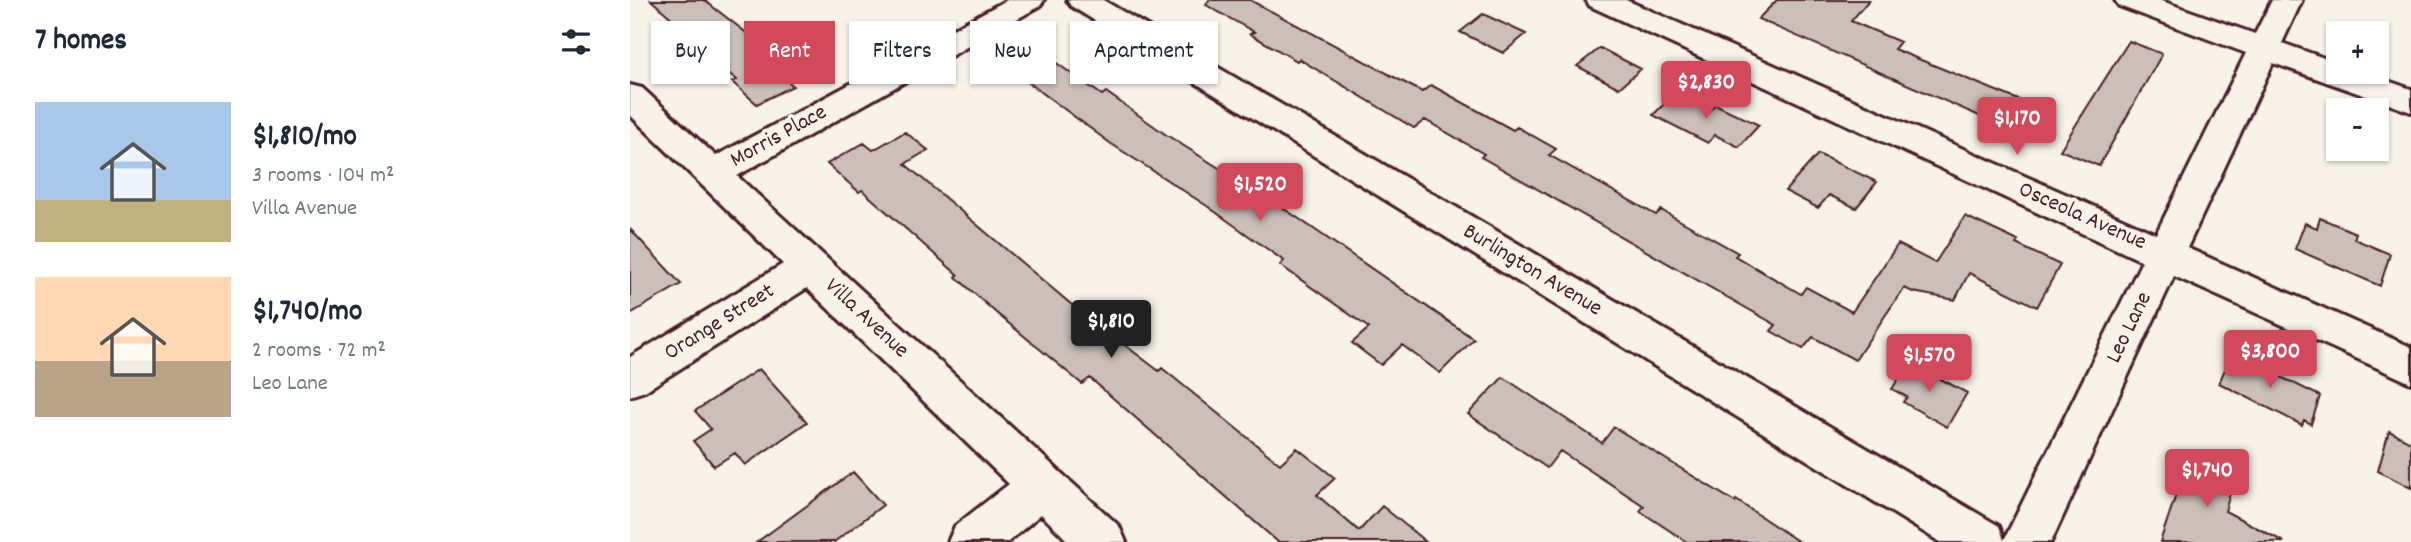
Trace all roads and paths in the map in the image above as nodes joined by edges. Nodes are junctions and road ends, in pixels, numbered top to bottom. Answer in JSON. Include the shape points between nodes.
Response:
{"nodes":[{"id":1,"x":1029,"y":0,"type":"edge"},
{"id":2,"x":1082,"y":0,"type":"edge"},
{"id":3,"x":1601,"y":0,"type":"edge"},
{"id":4,"x":2130,"y":0,"type":"edge"},
{"id":5,"x":2287,"y":0,"type":"edge"},
{"id":6,"x":2265,"y":49,"type":"junction"},
{"id":7,"x":2411,"y":101,"type":"edge"},
{"id":8,"x":634,"y":106,"type":"edge"},
{"id":9,"x":714,"y":173,"type":"junction"},
{"id":10,"x":2166,"y":255,"type":"junction"},
{"id":11,"x":810,"y":267,"type":"junction"},
{"id":12,"x":2411,"y":366,"type":"edge"},
{"id":13,"x":630,"y":378,"type":"edge"},
{"id":14,"x":1042,"y":485,"type":"junction"},
{"id":15,"x":972,"y":542,"type":"edge"},
{"id":16,"x":1102,"y":542,"type":"edge"},
{"id":17,"x":1982,"y":542,"type":"edge"},
{"id":18,"x":2027,"y":542,"type":"edge"}],
"edges":[{"from":1,"to":9,"type":"street","name":"Morris Place"},
{"from":2,"to":17,"type":"street","name":"Burlington Avenue"},
{"from":3,"to":10,"type":"street","name":"Osceola Avenue"},
{"from":4,"to":6,"type":"street"},
{"from":5,"to":6,"type":"street","name":"Leo Lane"},
{"from":6,"to":7,"type":"street"},
{"from":6,"to":10,"type":"street","name":"Leo Lane"},
{"from":8,"to":9,"type":"street","name":"Villa Avenue"},
{"from":9,"to":11,"type":"street","name":"Villa Avenue"},
{"from":10,"to":12,"type":"street","name":"Osceola Avenue"},
{"from":10,"to":18,"type":"street","name":"Leo Lane"},
{"from":11,"to":13,"type":"street","name":"Orange Street"},
{"from":11,"to":14,"type":"street","name":"Villa Avenue"},
{"from":14,"to":15,"type":"street"},
{"from":14,"to":16,"type":"street","name":"Villa Avenue"}]}
